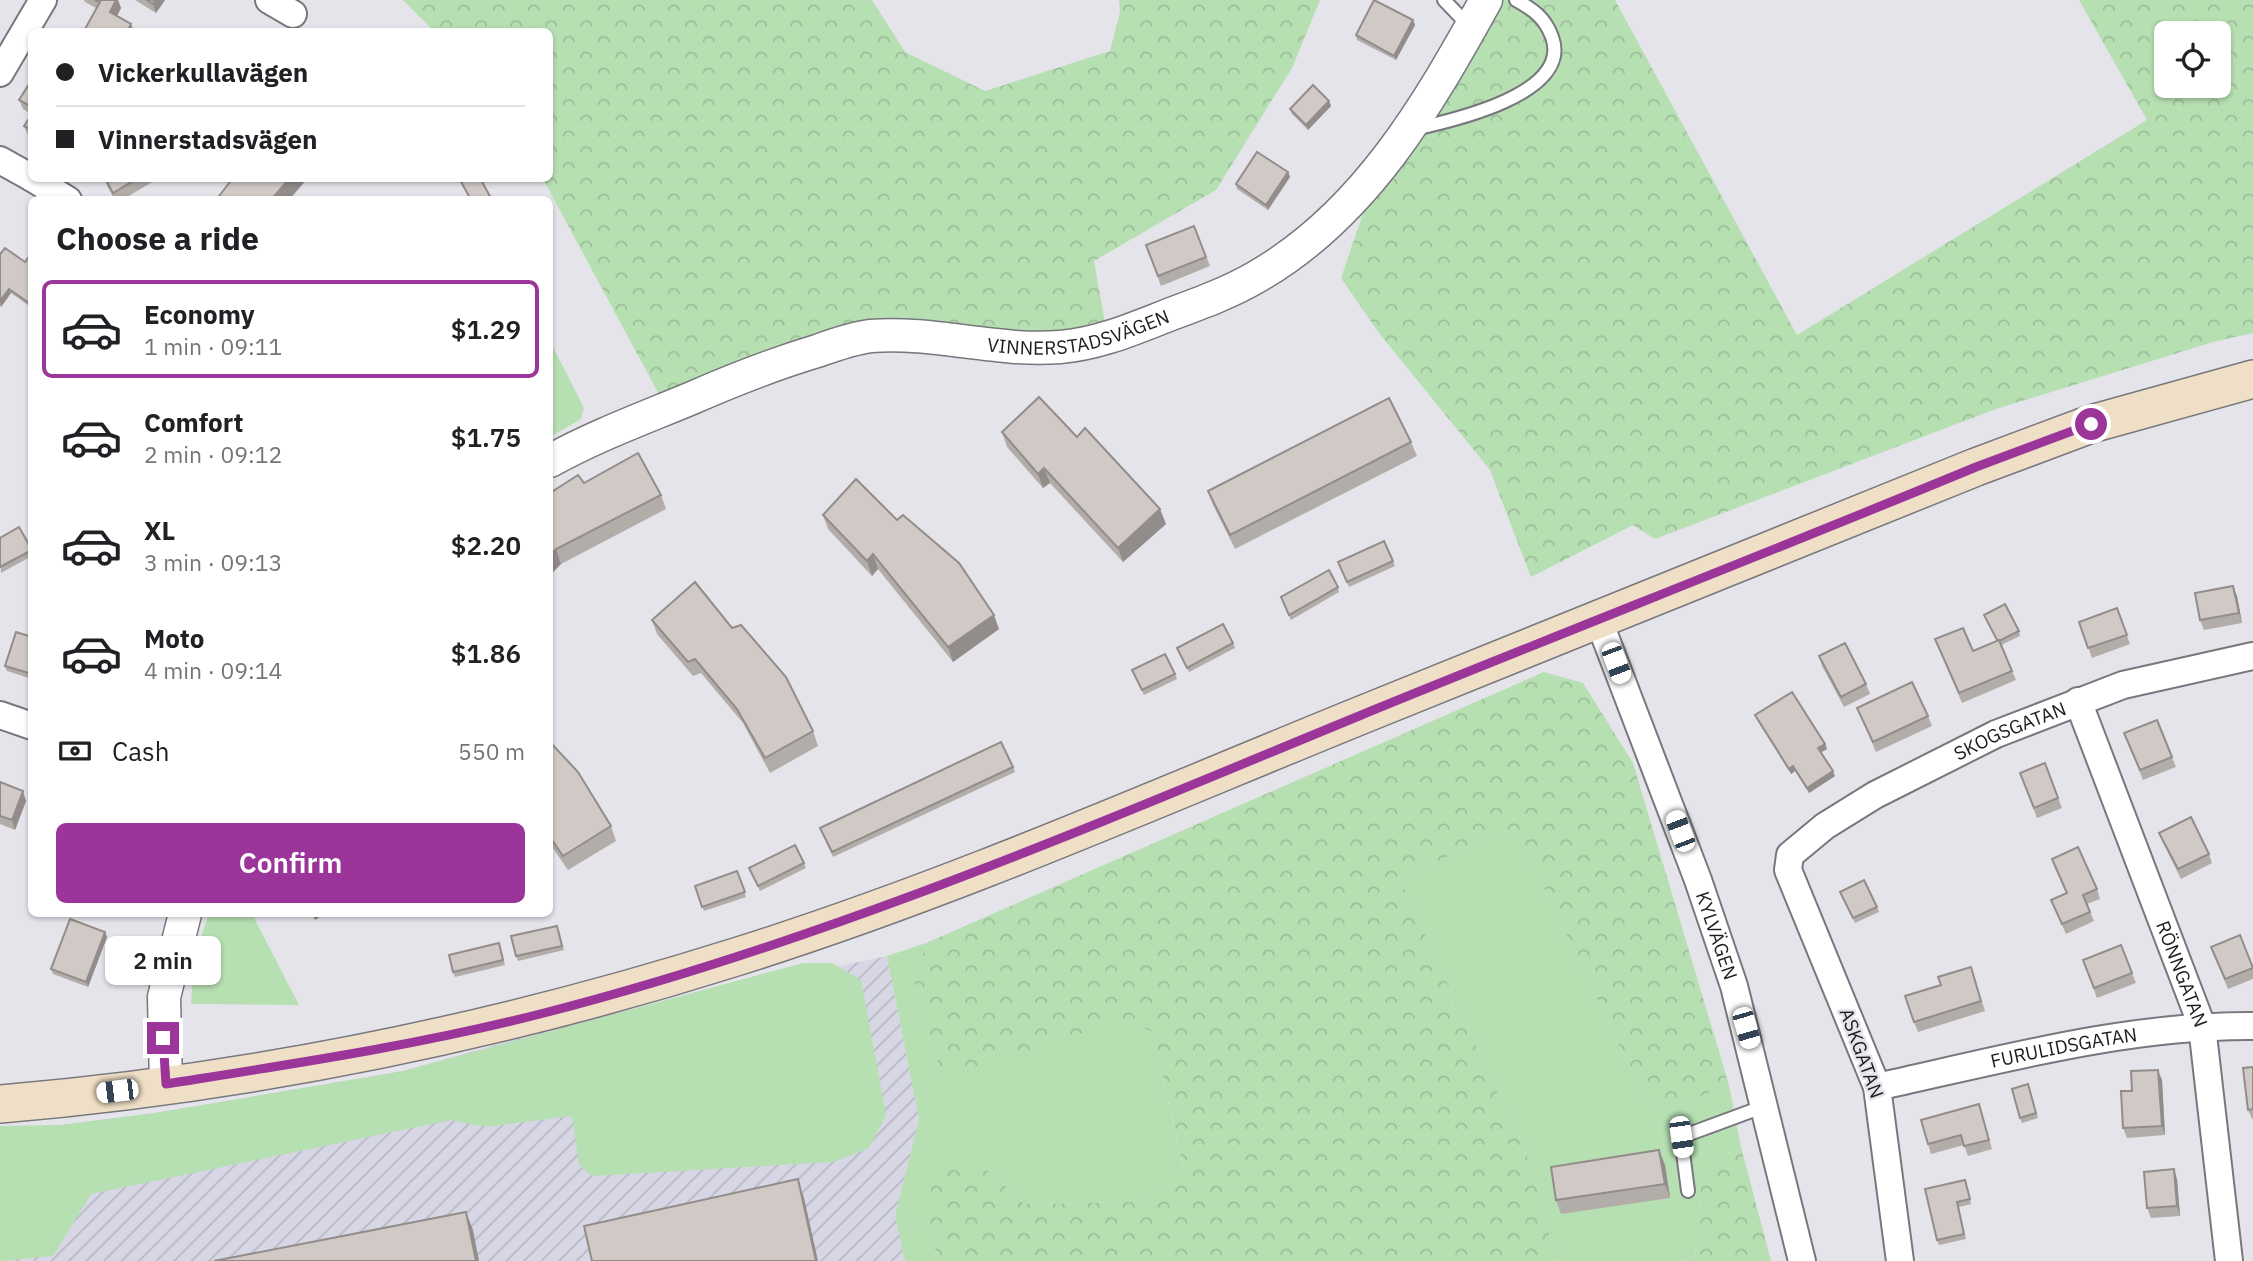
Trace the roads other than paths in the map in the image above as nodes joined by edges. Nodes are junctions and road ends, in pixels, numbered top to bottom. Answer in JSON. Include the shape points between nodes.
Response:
{"nodes":[{"id":1,"x":43,"y":0,"type":"edge"},
{"id":2,"x":269,"y":0,"type":"edge"},
{"id":3,"x":1444,"y":0,"type":"edge"},
{"id":4,"x":1516,"y":0,"type":"edge"},
{"id":5,"x":1478,"y":13,"type":"edge"},
{"id":6,"x":293,"y":14,"type":"dead end"},
{"id":7,"x":0,"y":73,"type":"edge"},
{"id":8,"x":1408,"y":130,"type":"junction"},
{"id":9,"x":0,"y":160,"type":"edge"},
{"id":10,"x":28,"y":176,"type":"edge"},
{"id":11,"x":39,"y":182,"type":"edge"},
{"id":12,"x":61,"y":196,"type":"edge"},
{"id":13,"x":2253,"y":379,"type":"edge"},
{"id":14,"x":553,"y":459,"type":"edge"},
{"id":15,"x":1599,"y":621,"type":"junction"},
{"id":16,"x":2253,"y":656,"type":"edge"},
{"id":17,"x":2078,"y":701,"type":"junction"},
{"id":18,"x":0,"y":715,"type":"edge"},
{"id":19,"x":28,"y":725,"type":"edge"},
{"id":20,"x":1790,"y":855,"type":"joint"},
{"id":21,"x":184,"y":917,"type":"edge"},
{"id":22,"x":2202,"y":1026,"type":"junction"},
{"id":23,"x":2253,"y":1026,"type":"edge"},
{"id":24,"x":166,"y":1084,"type":"junction"},
{"id":25,"x":1877,"y":1087,"type":"junction"},
{"id":26,"x":0,"y":1104,"type":"edge"},
{"id":27,"x":1765,"y":1106,"type":"junction"},
{"id":28,"x":1688,"y":1191,"type":"dead end"},
{"id":29,"x":1802,"y":1261,"type":"edge"},
{"id":30,"x":1900,"y":1261,"type":"edge"},
{"id":31,"x":2229,"y":1261,"type":"edge"}],
"edges":[{"from":1,"to":7,"type":"street"},
{"from":2,"to":6,"type":"street"},
{"from":3,"to":5,"type":"lane"},
{"from":4,"to":8,"type":"lane","via":[[1539,13],[1554,43],[1554,60],[1543,77],[1489,107]]},
{"from":5,"to":8,"type":"street","name":"VINNERSTADSVÄGEN"},
{"from":8,"to":14,"type":"street","name":"VINNERSTADSVÄGEN","via":[[1357,196],[1322,229],[1257,277],[1214,298],[1098,340],[1060,347],[1016,347],[921,335],[840,343],[766,366]]},
{"from":9,"to":10,"type":"street"},
{"from":11,"to":12,"type":"street"},
{"from":13,"to":15,"type":"main road","via":[[2091,424]]},
{"from":15,"to":24,"type":"main road","via":[[942,886],[738,957],[544,1013],[426,1040]]},
{"from":15,"to":27,"type":"street","name":"KYLVÄGEN","via":[[1698,880],[1734,986]]},
{"from":16,"to":17,"type":"street","name":"SKOGSGATAN","via":[[2176,671]]},
{"from":17,"to":20,"type":"street","name":"SKOGSGATAN","via":[[1920,771],[1825,826]]},
{"from":17,"to":22,"type":"street","name":"RÖNNGATAN"},
{"from":18,"to":19,"type":"street"},
{"from":20,"to":25,"type":"street","name":"ASKGATAN","via":[[1788,870]]},
{"from":21,"to":24,"type":"street","via":[[164,997]]},
{"from":22,"to":23,"type":"street","name":"FURULIDSGATAN"},
{"from":22,"to":25,"type":"street","name":"FURULIDSGATAN","via":[[2044,1051]]},
{"from":22,"to":31,"type":"street","name":"RÖNNGATAN"},
{"from":24,"to":26,"type":"main road"},
{"from":25,"to":30,"type":"street","name":"ASKGATAN"},
{"from":27,"to":28,"type":"lane","via":[[1681,1137]]},
{"from":27,"to":29,"type":"street","name":"KYLVÄGEN"}]}
